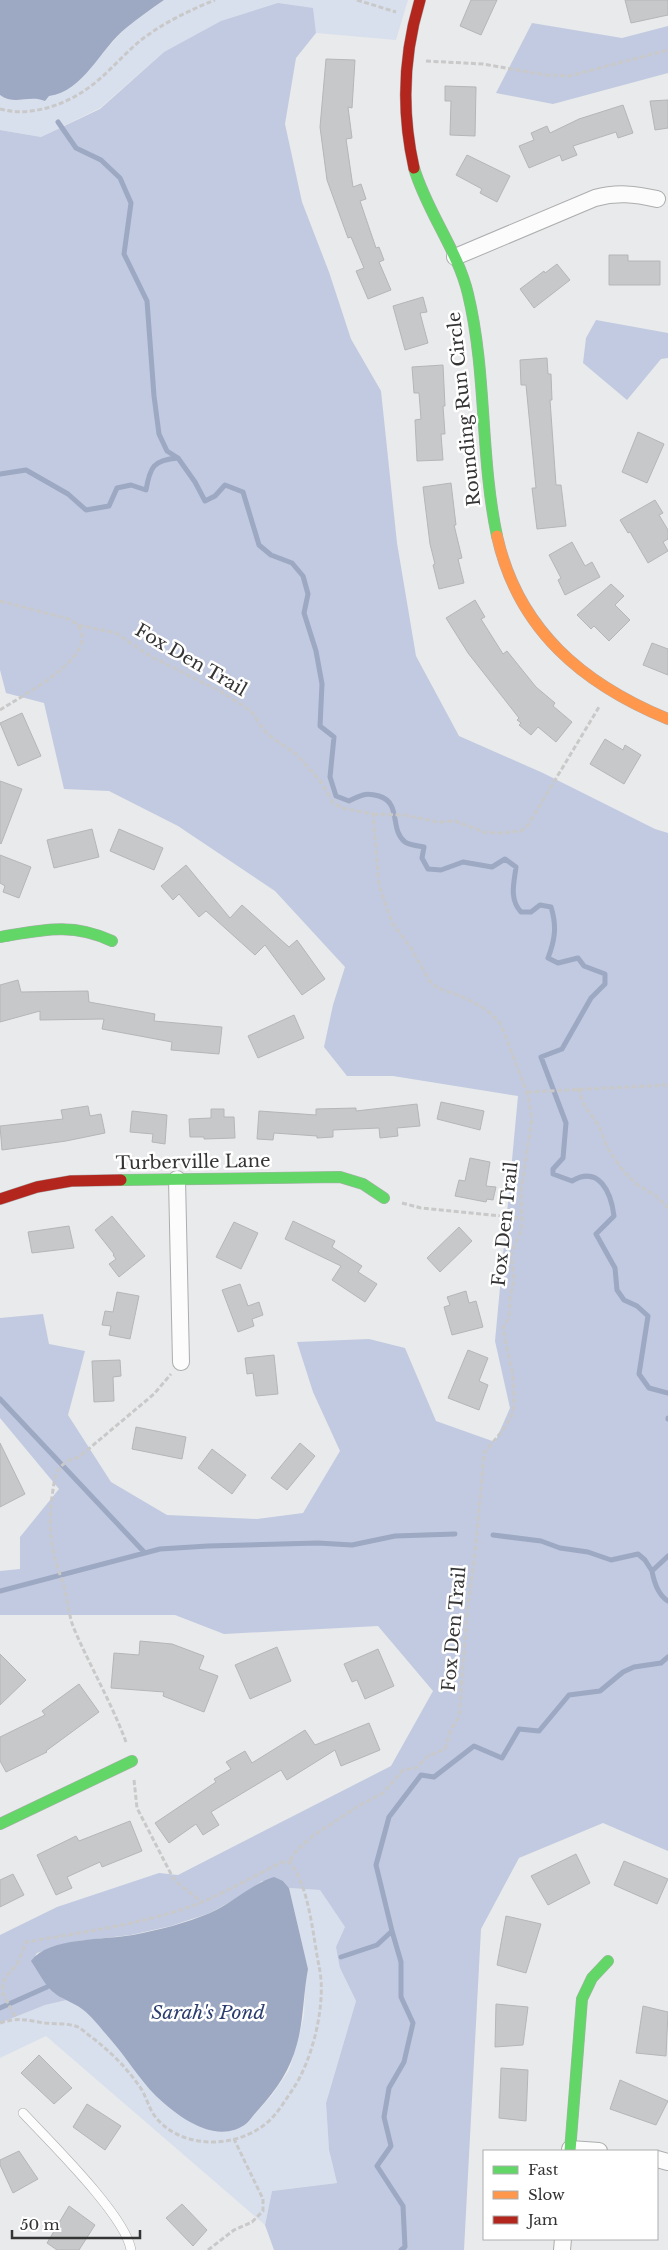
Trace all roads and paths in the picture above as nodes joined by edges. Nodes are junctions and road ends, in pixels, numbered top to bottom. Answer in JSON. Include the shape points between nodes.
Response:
{"nodes":[{"id":1,"x":215,"y":0,"type":"edge"},
{"id":2,"x":357,"y":0,"type":"edge"},
{"id":3,"x":420,"y":0,"type":"edge"},
{"id":4,"x":414,"y":16,"type":"junction"},
{"id":5,"x":668,"y":50,"type":"edge"},
{"id":6,"x":405,"y":60,"type":"junction"},
{"id":7,"x":0,"y":109,"type":"edge"},
{"id":8,"x":657,"y":199,"type":"dead end"},
{"id":9,"x":455,"y":258,"type":"junction"},
{"id":10,"x":0,"y":601,"type":"edge"},
{"id":11,"x":78,"y":625,"type":"junction"},
{"id":12,"x":609,"y":692,"type":"junction"},
{"id":13,"x":0,"y":710,"type":"edge"},
{"id":14,"x":668,"y":719,"type":"edge"},
{"id":15,"x":374,"y":814,"type":"junction"},
{"id":16,"x":0,"y":938,"type":"edge"},
{"id":17,"x":112,"y":941,"type":"dead end"},
{"id":18,"x":668,"y":1085,"type":"edge"},
{"id":19,"x":578,"y":1088,"type":"junction"},
{"id":20,"x":527,"y":1092,"type":"junction"},
{"id":21,"x":177,"y":1179,"type":"junction"},
{"id":22,"x":384,"y":1198,"type":"joint"},
{"id":23,"x":0,"y":1199,"type":"edge"},
{"id":24,"x":668,"y":1208,"type":"edge"},
{"id":25,"x":520,"y":1218,"type":"junction"},
{"id":26,"x":181,"y":1362,"type":"joint"},
{"id":27,"x":63,"y":1584,"type":"dead end"},
{"id":28,"x":132,"y":1761,"type":"dead end"},
{"id":29,"x":0,"y":1824,"type":"edge"},
{"id":30,"x":289,"y":1862,"type":"junction"},
{"id":31,"x":608,"y":1960,"type":"dead end"},
{"id":32,"x":16,"y":2018,"type":"junction"},
{"id":33,"x":0,"y":2023,"type":"edge"},
{"id":34,"x":23,"y":2113,"type":"dead end"},
{"id":35,"x":234,"y":2139,"type":"junction"},
{"id":36,"x":570,"y":2150,"type":"edge"},
{"id":37,"x":131,"y":2250,"type":"edge"},
{"id":38,"x":208,"y":2250,"type":"edge"}],
"edges":[{"from":1,"to":7,"type":"path","via":[[176,18],[142,40],[98,81],[67,100],[27,112]]},
{"from":2,"to":4,"type":"path"},
{"from":3,"to":4,"type":"street","name":"Rounding Run Circle"},
{"from":4,"to":6,"type":"street","name":"Rounding Run Circle"},
{"from":5,"to":6,"type":"path","via":[[569,76],[483,64]]},
{"from":6,"to":9,"type":"street","name":"Rounding Run Circle","via":[[406,133],[412,160],[422,192]]},
{"from":8,"to":9,"type":"street","via":[[613,193],[595,198]]},
{"from":9,"to":12,"type":"street","name":"Rounding Run Circle","via":[[475,324],[493,517],[511,580],[525,608],[565,659]]},
{"from":10,"to":11,"type":"path","name":"Fox Den Trail","via":[[69,619]]},
{"from":11,"to":13,"type":"path","via":[[84,640],[71,662]]},
{"from":11,"to":15,"type":"path","name":"Fox Den Trail","via":[[116,633],[150,656],[242,705],[252,712],[271,737],[296,754],[322,783],[333,803]]},
{"from":12,"to":14,"type":"street","name":"Rounding Run Circle"},
{"from":12,"to":15,"type":"path","via":[[528,825],[521,831],[484,832],[455,822]]},
{"from":15,"to":20,"type":"path","name":"Fox Den Trail","via":[[379,885],[392,923],[431,983],[487,1009],[496,1018]]},
{"from":16,"to":17,"type":"street","via":[[72,928],[98,933]]},
{"from":18,"to":19,"type":"path"},
{"from":19,"to":20,"type":"path"},
{"from":19,"to":24,"type":"path","via":[[584,1106],[624,1172]]},
{"from":20,"to":25,"type":"path","name":"Fox Den Trail","via":[[532,1118]]},
{"from":21,"to":22,"type":"street","name":"Turberville Lane","via":[[340,1177],[357,1180]]},
{"from":21,"to":23,"type":"street","name":"Turberville Lane","via":[[71,1181],[37,1187]]},
{"from":21,"to":26,"type":"street"},
{"from":22,"to":25,"type":"path","via":[[421,1208]]},
{"from":25,"to":30,"type":"path","name":"Fox Den Trail","via":[[522,1228],[511,1254],[514,1280],[509,1318],[503,1328],[513,1376],[514,1405],[503,1430],[484,1452],[459,1717],[451,1729],[446,1749],[428,1756],[416,1768],[403,1770],[383,1793],[314,1835]]},
{"from":26,"to":27,"type":"path","via":[[154,1394],[55,1473],[49,1523],[56,1568]]},
{"from":28,"to":29,"type":"street"},
{"from":30,"to":32,"type":"path","via":[[282,1862],[181,1909],[128,1925],[26,1942],[17,1965],[3,1982],[3,1994]]},
{"from":30,"to":35,"type":"path","via":[[300,1879],[320,1970],[321,2000],[313,2049],[304,2073],[271,2119],[257,2130]]},
{"from":31,"to":36,"type":"street","via":[[588,1982],[582,1998]]},
{"from":32,"to":33,"type":"path"},
{"from":32,"to":35,"type":"path","via":[[78,2027],[111,2052],[142,2090],[157,2120],[172,2132],[205,2143]]},
{"from":34,"to":37,"type":"lane","via":[[107,2206],[130,2242]]},
{"from":35,"to":38,"type":"path","via":[[263,2199],[263,2211],[252,2222],[234,2230]]}]}
